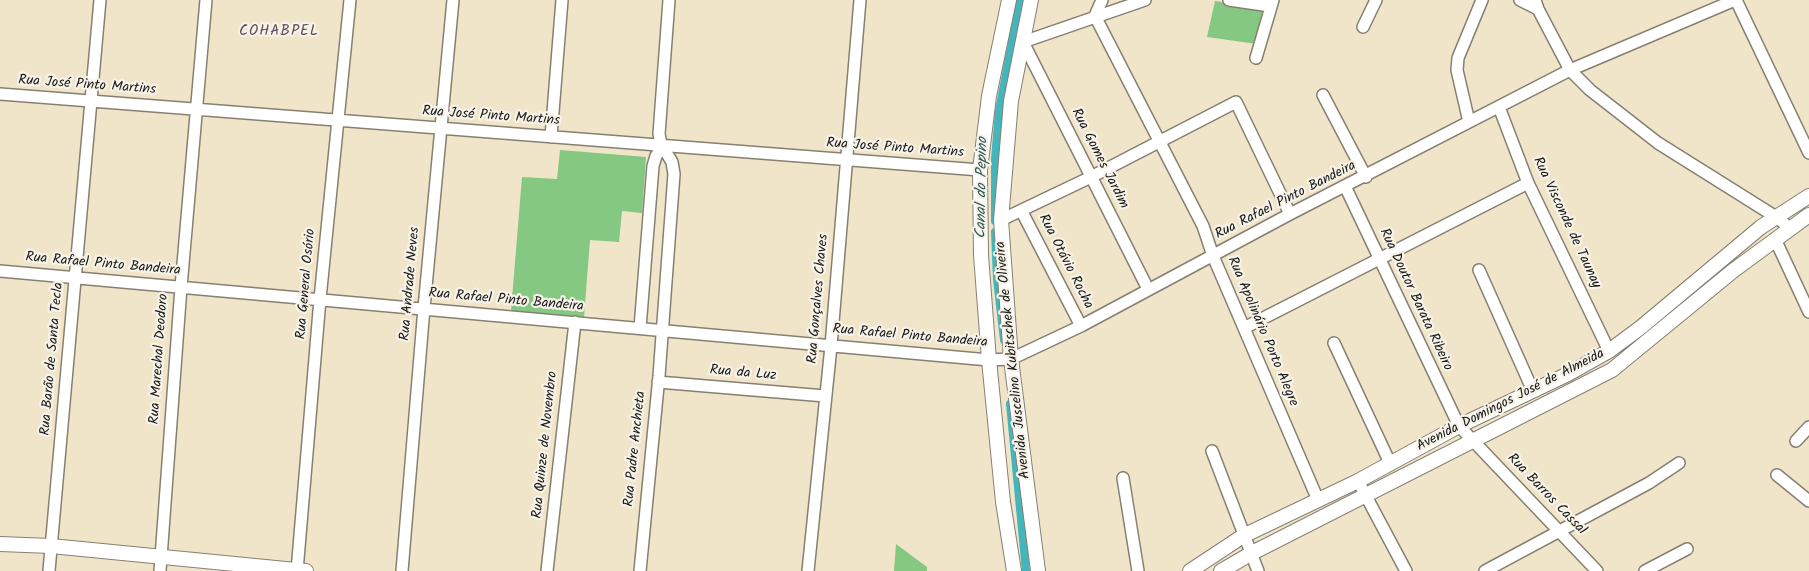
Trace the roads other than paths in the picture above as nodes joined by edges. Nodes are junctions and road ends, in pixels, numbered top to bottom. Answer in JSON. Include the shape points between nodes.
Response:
{"nodes":[{"id":1,"x":100,"y":0,"type":"edge"},
{"id":2,"x":206,"y":0,"type":"edge"},
{"id":3,"x":350,"y":0,"type":"edge"},
{"id":4,"x":453,"y":0,"type":"edge"},
{"id":5,"x":562,"y":0,"type":"edge"},
{"id":6,"x":669,"y":0,"type":"edge"},
{"id":7,"x":860,"y":0,"type":"edge"},
{"id":8,"x":1009,"y":0,"type":"edge"},
{"id":9,"x":1031,"y":0,"type":"edge"},
{"id":10,"x":1102,"y":0,"type":"edge"},
{"id":11,"x":1145,"y":0,"type":"edge"},
{"id":12,"x":1230,"y":0,"type":"edge"},
{"id":13,"x":1376,"y":0,"type":"edge"},
{"id":14,"x":1482,"y":0,"type":"edge"},
{"id":15,"x":1520,"y":0,"type":"edge"},
{"id":16,"x":1736,"y":0,"type":"edge"},
{"id":17,"x":1272,"y":3,"type":"edge"},
{"id":18,"x":1536,"y":4,"type":"edge"},
{"id":19,"x":1095,"y":16,"type":"junction"},
{"id":20,"x":1362,"y":27,"type":"dead end"},
{"id":21,"x":1023,"y":42,"type":"junction"},
{"id":22,"x":1256,"y":58,"type":"dead end"},
{"id":23,"x":1570,"y":70,"type":"junction"},
{"id":24,"x":0,"y":94,"type":"edge"},
{"id":25,"x":1323,"y":95,"type":"dead end"},
{"id":26,"x":1000,"y":99,"type":"junction"},
{"id":27,"x":90,"y":102,"type":"junction"},
{"id":28,"x":1499,"y":107,"type":"junction"},
{"id":29,"x":196,"y":110,"type":"junction"},
{"id":30,"x":338,"y":121,"type":"junction"},
{"id":31,"x":1468,"y":122,"type":"junction"},
{"id":32,"x":441,"y":128,"type":"junction"},
{"id":33,"x":551,"y":137,"type":"junction"},
{"id":34,"x":1160,"y":141,"type":"junction"},
{"id":35,"x":666,"y":151,"type":"junction"},
{"id":36,"x":1809,"y":153,"type":"edge"},
{"id":37,"x":846,"y":160,"type":"junction"},
{"id":38,"x":653,"y":166,"type":"junction"},
{"id":39,"x":674,"y":168,"type":"junction"},
{"id":40,"x":980,"y":170,"type":"junction"},
{"id":41,"x":1091,"y":177,"type":"junction"},
{"id":42,"x":1366,"y":177,"type":"junction"},
{"id":43,"x":1528,"y":183,"type":"junction"},
{"id":44,"x":1345,"y":186,"type":"junction"},
{"id":45,"x":1809,"y":196,"type":"edge"},
{"id":46,"x":1795,"y":205,"type":"junction"},
{"id":47,"x":1022,"y":212,"type":"junction"},
{"id":48,"x":1809,"y":213,"type":"edge"},
{"id":49,"x":1290,"y":214,"type":"junction"},
{"id":50,"x":1776,"y":217,"type":"junction"},
{"id":51,"x":1000,"y":220,"type":"junction"},
{"id":52,"x":1790,"y":228,"type":"junction"},
{"id":53,"x":1775,"y":239,"type":"junction"},
{"id":54,"x":1213,"y":256,"type":"junction"},
{"id":55,"x":1379,"y":260,"type":"junction"},
{"id":56,"x":1479,"y":270,"type":"dead end"},
{"id":57,"x":0,"y":271,"type":"edge"},
{"id":58,"x":76,"y":278,"type":"junction"},
{"id":59,"x":181,"y":287,"type":"junction"},
{"id":60,"x":1148,"y":289,"type":"junction"},
{"id":61,"x":320,"y":299,"type":"junction"},
{"id":62,"x":424,"y":308,"type":"junction"},
{"id":63,"x":1809,"y":312,"type":"edge"},
{"id":64,"x":575,"y":322,"type":"junction"},
{"id":65,"x":1081,"y":326,"type":"junction"},
{"id":66,"x":640,"y":328,"type":"junction"},
{"id":67,"x":1244,"y":328,"type":"junction"},
{"id":68,"x":661,"y":330,"type":"junction"},
{"id":69,"x":1334,"y":343,"type":"dead end"},
{"id":70,"x":831,"y":346,"type":"junction"},
{"id":71,"x":1609,"y":351,"type":"junction"},
{"id":72,"x":1011,"y":359,"type":"junction"},
{"id":73,"x":989,"y":360,"type":"junction"},
{"id":74,"x":658,"y":382,"type":"junction"},
{"id":75,"x":1533,"y":391,"type":"junction"},
{"id":76,"x":825,"y":396,"type":"junction"},
{"id":77,"x":1459,"y":426,"type":"junction"},
{"id":78,"x":1809,"y":427,"type":"edge"},
{"id":79,"x":1472,"y":441,"type":"junction"},
{"id":80,"x":1796,"y":441,"type":"dead end"},
{"id":81,"x":1212,"y":451,"type":"dead end"},
{"id":82,"x":1679,"y":463,"type":"dead end"},
{"id":83,"x":1390,"y":464,"type":"junction"},
{"id":84,"x":1777,"y":474,"type":"dead end"},
{"id":85,"x":1123,"y":478,"type":"dead end"},
{"id":86,"x":1358,"y":481,"type":"junction"},
{"id":87,"x":1366,"y":495,"type":"junction"},
{"id":88,"x":1318,"y":500,"type":"junction"},
{"id":89,"x":1809,"y":501,"type":"edge"},
{"id":90,"x":1559,"y":531,"type":"junction"},
{"id":91,"x":1243,"y":536,"type":"junction"},
{"id":92,"x":0,"y":544,"type":"edge"},
{"id":93,"x":51,"y":546,"type":"junction"},
{"id":94,"x":1686,"y":550,"type":"dead end"},
{"id":95,"x":1252,"y":553,"type":"junction"},
{"id":96,"x":160,"y":564,"type":"edge"},
{"id":97,"x":49,"y":571,"type":"edge"},
{"id":98,"x":300,"y":571,"type":"edge"},
{"id":99,"x":402,"y":571,"type":"edge"},
{"id":100,"x":547,"y":571,"type":"edge"},
{"id":101,"x":640,"y":571,"type":"edge"},
{"id":102,"x":808,"y":571,"type":"edge"},
{"id":103,"x":1014,"y":571,"type":"edge"},
{"id":104,"x":1038,"y":571,"type":"edge"},
{"id":105,"x":1138,"y":571,"type":"edge"},
{"id":106,"x":1190,"y":571,"type":"edge"},
{"id":107,"x":1221,"y":571,"type":"edge"},
{"id":108,"x":1258,"y":571,"type":"edge"},
{"id":109,"x":1406,"y":571,"type":"edge"},
{"id":110,"x":1485,"y":571,"type":"edge"},
{"id":111,"x":1597,"y":571,"type":"edge"},
{"id":112,"x":1645,"y":571,"type":"edge"}],
"edges":[{"from":1,"to":27,"type":"street","name":"Rua Barão de Santa Tecla"},
{"from":2,"to":29,"type":"street","name":"Rua Marechal Deodoro"},
{"from":3,"to":30,"type":"street","name":"Rua General Osório"},
{"from":4,"to":32,"type":"street","name":"Rua Andrade Neves"},
{"from":5,"to":33,"type":"street"},
{"from":6,"to":35,"type":"street","via":[[659,134]]},
{"from":7,"to":37,"type":"street","name":"Rua Gonçalves Chaves"},
{"from":8,"to":26,"type":"main road","name":"Avenida Juscelino Kubitschek de Oliveira"},
{"from":9,"to":21,"type":"main road","name":"Avenida Juscelino Kubitschek de Oliveira"},
{"from":10,"to":19,"type":"street"},
{"from":11,"to":19,"type":"street"},
{"from":12,"to":17,"type":"street"},
{"from":13,"to":20,"type":"street"},
{"from":14,"to":31,"type":"street","via":[[1458,58],[1457,70]]},
{"from":15,"to":18,"type":"street"},
{"from":16,"to":23,"type":"street","name":"Rua Rafael Pinto Bandeira"},
{"from":16,"to":36,"type":"street"},
{"from":17,"to":22,"type":"street"},
{"from":18,"to":23,"type":"street"},
{"from":19,"to":21,"type":"street"},
{"from":19,"to":34,"type":"street","name":"Rua Apolinário Porto Alegre"},
{"from":21,"to":26,"type":"main road","name":"Avenida Juscelino Kubitschek de Oliveira"},
{"from":21,"to":41,"type":"street","name":"Rua Gomes Jardim"},
{"from":23,"to":28,"type":"street","name":"Rua Rafael Pinto Bandeira"},
{"from":23,"to":50,"type":"street","via":[[1590,90],[1658,143]]},
{"from":24,"to":27,"type":"street","name":"Rua José Pinto Martins"},
{"from":25,"to":42,"type":"street"},
{"from":26,"to":40,"type":"main road","name":"Avenida Juscelino Kubitschek de Oliveira"},
{"from":26,"to":51,"type":"main road","name":"Avenida Juscelino Kubitschek de Oliveira"},
{"from":27,"to":29,"type":"street","name":"Rua José Pinto Martins"},
{"from":27,"to":58,"type":"street","name":"Rua Barão de Santa Tecla"},
{"from":28,"to":31,"type":"street","name":"Rua Rafael Pinto Bandeira"},
{"from":28,"to":43,"type":"street","name":"Rua Visconde de Taunay"},
{"from":29,"to":30,"type":"street","name":"Rua José Pinto Martins"},
{"from":29,"to":59,"type":"street","name":"Rua Marechal Deodoro"},
{"from":30,"to":32,"type":"street","name":"Rua José Pinto Martins"},
{"from":30,"to":61,"type":"street","name":"Rua General Osório"},
{"from":31,"to":42,"type":"street","name":"Rua Rafael Pinto Bandeira"},
{"from":32,"to":33,"type":"street","name":"Rua José Pinto Martins"},
{"from":32,"to":62,"type":"street","name":"Rua Andrade Neves"},
{"from":33,"to":35,"type":"street","name":"Rua José Pinto Martins"},
{"from":34,"to":41,"type":"street"},
{"from":34,"to":49,"type":"street","via":[[1236,102]]},
{"from":34,"to":54,"type":"street","name":"Rua Apolinário Porto Alegre","via":[[1203,226]]},
{"from":35,"to":37,"type":"street","name":"Rua José Pinto Martins"},
{"from":35,"to":38,"type":"street","via":[[656,156]]},
{"from":35,"to":39,"type":"street"},
{"from":37,"to":40,"type":"street","name":"Rua José Pinto Martins"},
{"from":37,"to":70,"type":"street","name":"Rua Gonçalves Chaves"},
{"from":38,"to":39,"type":"street","via":[[666,161]]},
{"from":38,"to":66,"type":"street"},
{"from":39,"to":68,"type":"street","name":"Rua Padre Anchieta"},
{"from":40,"to":73,"type":"main road","name":"Avenida Juscelino Kubitschek de Oliveira","via":[[981,255]]},
{"from":41,"to":47,"type":"street"},
{"from":41,"to":60,"type":"street","name":"Rua Gomes Jardim"},
{"from":42,"to":44,"type":"street","name":"Rua Rafael Pinto Bandeira"},
{"from":43,"to":55,"type":"street"},
{"from":43,"to":71,"type":"street","name":"Rua Visconde de Taunay"},
{"from":44,"to":49,"type":"street","name":"Rua Rafael Pinto Bandeira"},
{"from":44,"to":55,"type":"street","name":"Rua Doutor Barata Ribeiro"},
{"from":45,"to":46,"type":"main road","name":"Avenida Domingos José de Almeida"},
{"from":46,"to":48,"type":"street"},
{"from":46,"to":50,"type":"main road","name":"Avenida Domingos José de Almeida"},
{"from":47,"to":51,"type":"street"},
{"from":47,"to":65,"type":"street","name":"Rua Otávio Rocha"},
{"from":48,"to":52,"type":"main road","name":"Avenida Domingos José de Almeida"},
{"from":49,"to":54,"type":"street","name":"Rua Rafael Pinto Bandeira"},
{"from":50,"to":52,"type":"street"},
{"from":50,"to":71,"type":"main road","name":"Avenida Domingos José de Almeida"},
{"from":51,"to":72,"type":"main road","name":"Avenida Juscelino Kubitschek de Oliveira"},
{"from":52,"to":53,"type":"main road","name":"Avenida Domingos José de Almeida"},
{"from":53,"to":63,"type":"street"},
{"from":53,"to":79,"type":"main road","name":"Avenida Domingos José de Almeida","via":[[1612,370]]},
{"from":54,"to":60,"type":"street","name":"Rua Rafael Pinto Bandeira"},
{"from":54,"to":67,"type":"street","name":"Rua Apolinário Porto Alegre"},
{"from":55,"to":67,"type":"street"},
{"from":55,"to":77,"type":"street","name":"Rua Doutor Barata Ribeiro"},
{"from":56,"to":75,"type":"street"},
{"from":57,"to":58,"type":"street","name":"Rua Rafael Pinto Bandeira"},
{"from":58,"to":59,"type":"street","name":"Rua Rafael Pinto Bandeira"},
{"from":58,"to":93,"type":"street","name":"Rua Barão de Santa Tecla"},
{"from":59,"to":61,"type":"street","name":"Rua Rafael Pinto Bandeira"},
{"from":59,"to":96,"type":"street","name":"Rua Marechal Deodoro"},
{"from":60,"to":65,"type":"street","name":"Rua Rafael Pinto Bandeira"},
{"from":61,"to":62,"type":"street","name":"Rua Rafael Pinto Bandeira"},
{"from":61,"to":98,"type":"street","name":"Rua General Osório"},
{"from":62,"to":64,"type":"street","name":"Rua Rafael Pinto Bandeira"},
{"from":62,"to":99,"type":"street","name":"Rua Andrade Neves"},
{"from":64,"to":66,"type":"street","name":"Rua Rafael Pinto Bandeira"},
{"from":64,"to":100,"type":"street","name":"Rua Quinze de Novembro"},
{"from":65,"to":72,"type":"street","name":"Rua Rafael Pinto Bandeira"},
{"from":66,"to":68,"type":"street","name":"Rua Rafael Pinto Bandeira"},
{"from":67,"to":88,"type":"street","name":"Rua Apolinário Porto Alegre"},
{"from":68,"to":70,"type":"street","name":"Rua Rafael Pinto Bandeira"},
{"from":68,"to":74,"type":"street","name":"Rua Padre Anchieta"},
{"from":69,"to":83,"type":"street"},
{"from":70,"to":73,"type":"street","name":"Rua Rafael Pinto Bandeira"},
{"from":70,"to":76,"type":"street","name":"Rua Gonçalves Chaves"},
{"from":71,"to":75,"type":"main road","name":"Avenida Domingos José de Almeida"},
{"from":72,"to":73,"type":"street","name":"Rua Rafael Pinto Bandeira"},
{"from":72,"to":104,"type":"main road","name":"Avenida Juscelino Kubitschek de Oliveira"},
{"from":73,"to":103,"type":"main road","name":"Avenida Juscelino Kubitschek de Oliveira","via":[[1003,502]]},
{"from":74,"to":76,"type":"street","name":"Rua da Luz"},
{"from":74,"to":101,"type":"street","name":"Rua Padre Anchieta"},
{"from":75,"to":77,"type":"main road","name":"Avenida Domingos José de Almeida"},
{"from":76,"to":102,"type":"street","name":"Rua Gonçalves Chaves"},
{"from":77,"to":79,"type":"street","name":"Rua Doutor Barata Ribeiro"},
{"from":77,"to":83,"type":"main road","name":"Avenida Domingos José de Almeida"},
{"from":78,"to":80,"type":"street"},
{"from":79,"to":87,"type":"main road","name":"Avenida Domingos José de Almeida"},
{"from":79,"to":90,"type":"street","name":"Rua Barros Cassal"},
{"from":81,"to":91,"type":"street"},
{"from":82,"to":90,"type":"street","via":[[1650,483]]},
{"from":83,"to":86,"type":"main road","name":"Avenida Domingos José de Almeida"},
{"from":84,"to":89,"type":"street"},
{"from":85,"to":105,"type":"street"},
{"from":86,"to":87,"type":"street"},
{"from":86,"to":88,"type":"main road","name":"Avenida Domingos José de Almeida"},
{"from":87,"to":95,"type":"main road","name":"Avenida Domingos José de Almeida"},
{"from":87,"to":109,"type":"street"},
{"from":88,"to":91,"type":"main road","name":"Avenida Domingos José de Almeida"},
{"from":90,"to":110,"type":"street"},
{"from":90,"to":111,"type":"street","name":"Rua Barros Cassal"},
{"from":91,"to":95,"type":"street"},
{"from":91,"to":106,"type":"main road","name":"Avenida Domingos José de Almeida"},
{"from":92,"to":93,"type":"main road"},
{"from":93,"to":96,"type":"main road"},
{"from":93,"to":97,"type":"street","name":"Rua Barão de Santa Tecla"},
{"from":94,"to":112,"type":"street"},
{"from":95,"to":107,"type":"main road","name":"Avenida Domingos José de Almeida"},
{"from":95,"to":108,"type":"street"},
{"from":96,"to":98,"type":"main road"}]}
